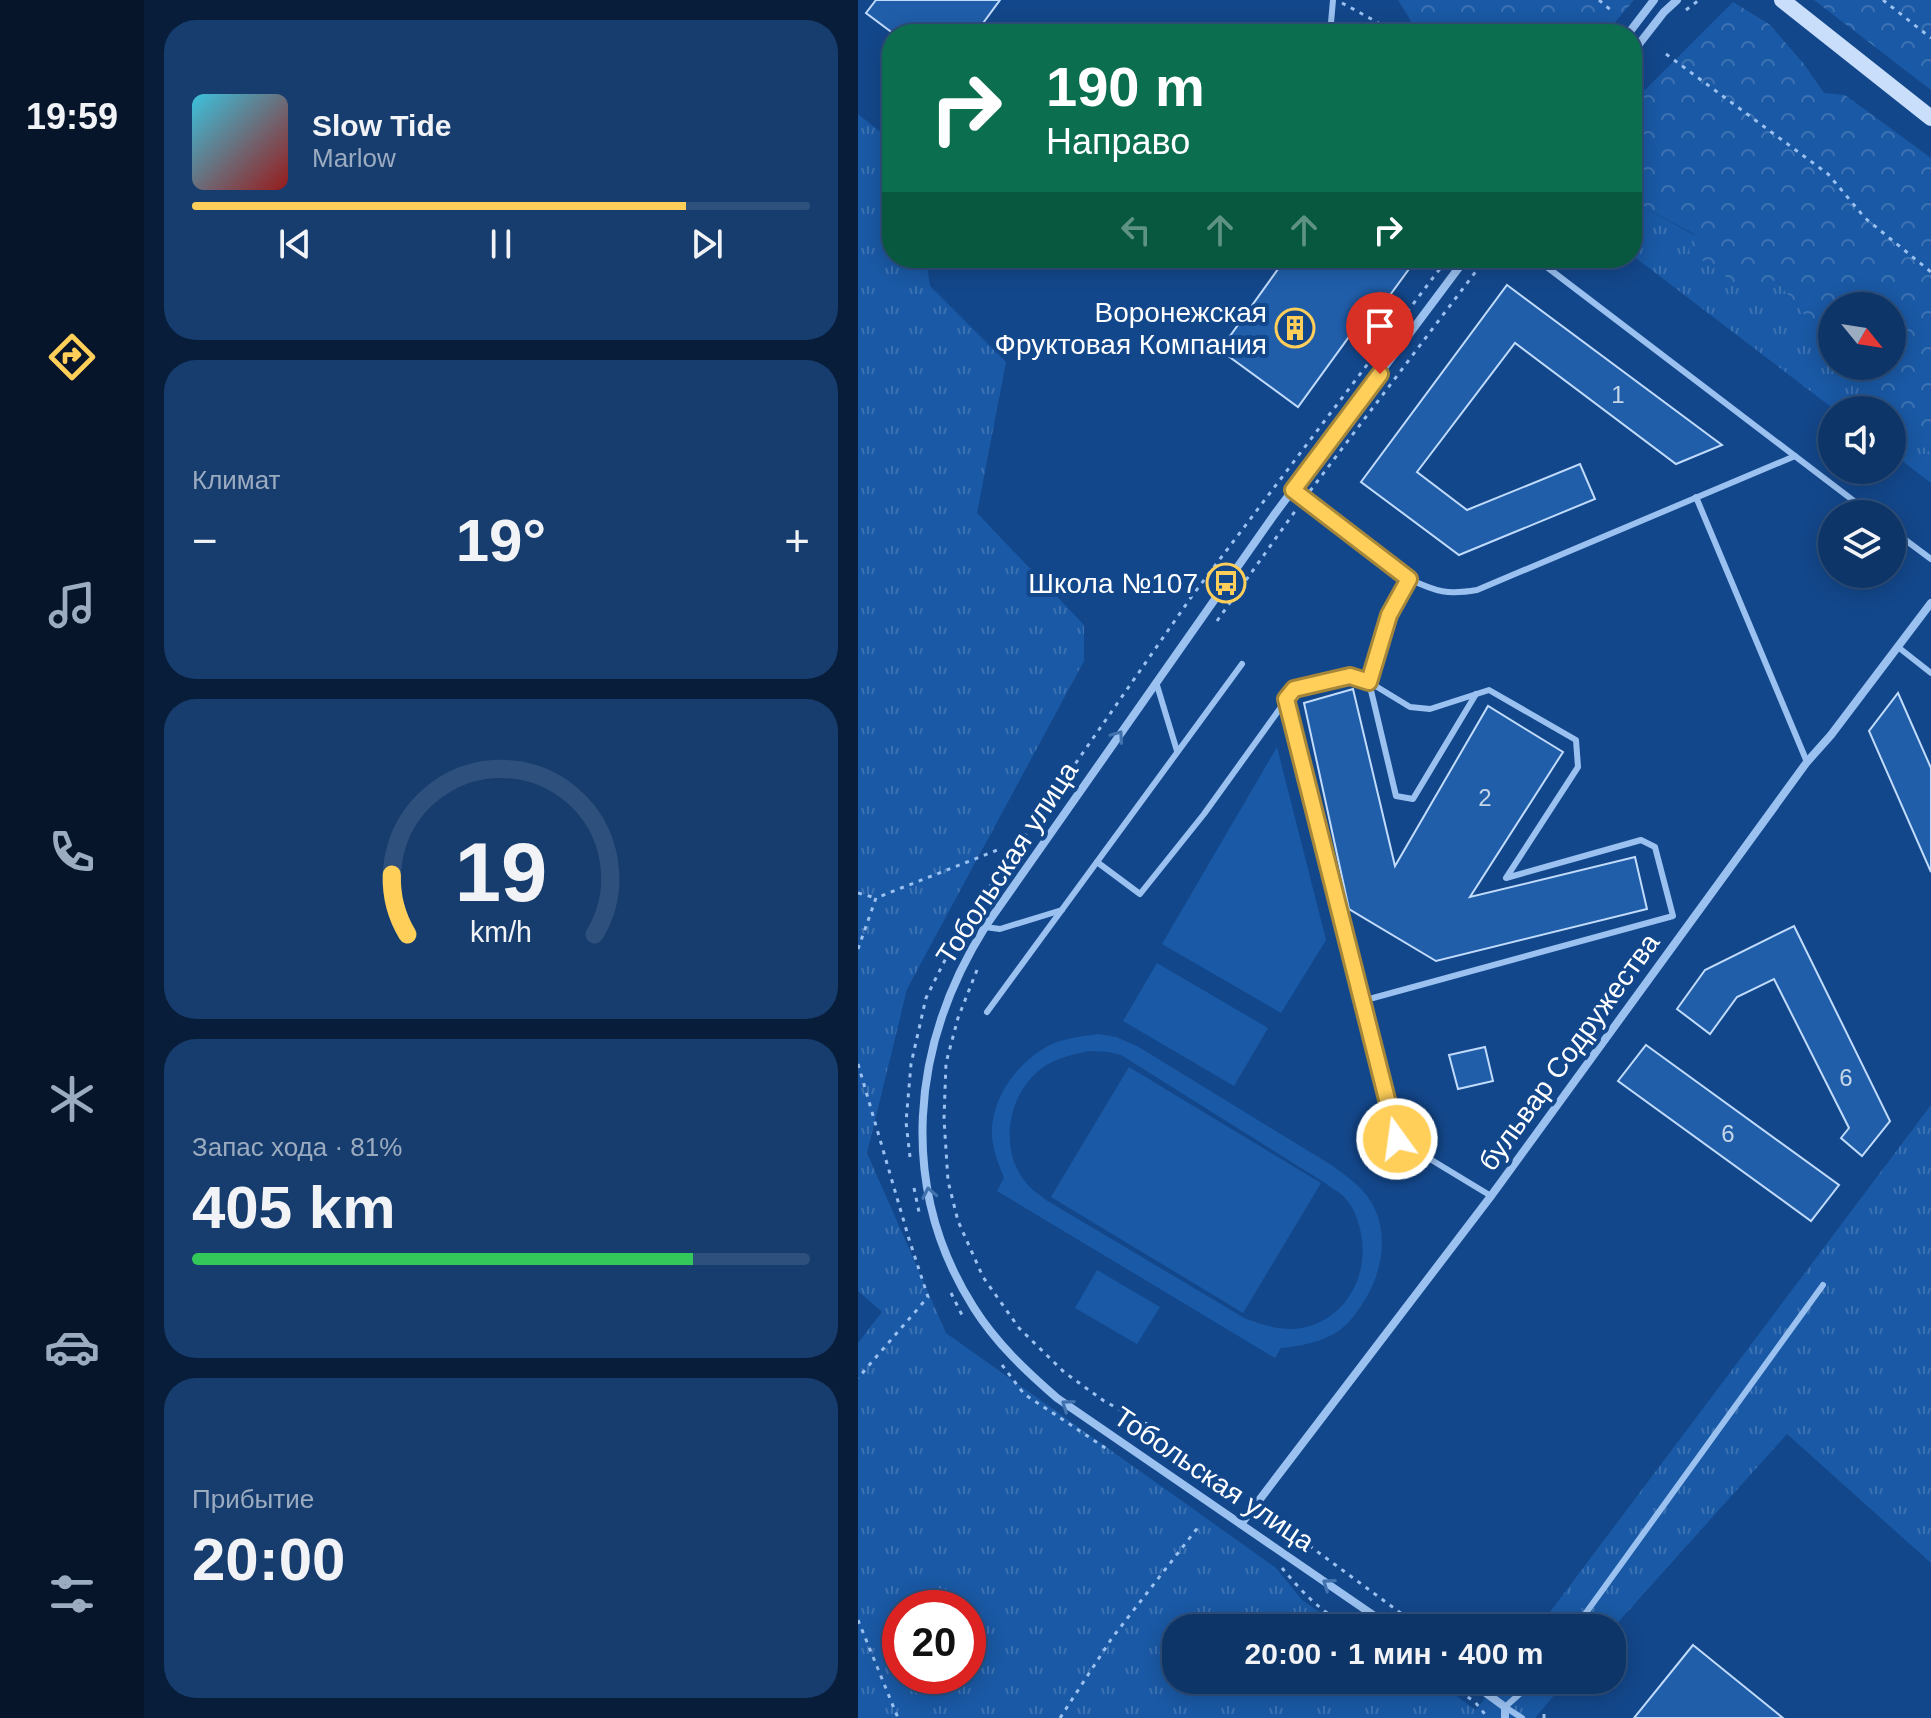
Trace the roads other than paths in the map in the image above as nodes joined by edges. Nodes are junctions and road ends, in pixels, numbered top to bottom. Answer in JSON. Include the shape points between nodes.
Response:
{"nodes":[{"id":1,"x":1335,"y":0,"type":"edge"},
{"id":2,"x":1654,"y":0,"type":"edge"},
{"id":3,"x":1677,"y":0,"type":"edge"},
{"id":4,"x":1782,"y":0,"type":"edge"},
{"id":5,"x":1331,"y":24,"type":"edge"},
{"id":6,"x":1636,"y":24,"type":"edge"},
{"id":7,"x":1642,"y":40,"type":"edge"},
{"id":8,"x":1931,"y":118,"type":"edge"},
{"id":9,"x":1459,"y":268,"type":"edge"},
{"id":10,"x":1548,"y":268,"type":"edge"},
{"id":11,"x":1795,"y":456,"type":"junction"},
{"id":12,"x":1293,"y":490,"type":"junction"},
{"id":13,"x":1696,"y":497,"type":"junction"},
{"id":14,"x":1853,"y":500,"type":"edge"},
{"id":15,"x":1906,"y":540,"type":"edge"},
{"id":16,"x":1931,"y":559,"type":"edge"},
{"id":17,"x":1409,"y":579,"type":"junction"},
{"id":18,"x":1931,"y":603,"type":"edge"},
{"id":19,"x":1898,"y":647,"type":"junction"},
{"id":20,"x":1242,"y":664,"type":"dead end"},
{"id":21,"x":1931,"y":673,"type":"edge"},
{"id":22,"x":1156,"y":682,"type":"junction"},
{"id":23,"x":1369,"y":682,"type":"junction"},
{"id":24,"x":1476,"y":694,"type":"junction"},
{"id":25,"x":1286,"y":699,"type":"junction"},
{"id":26,"x":1178,"y":752,"type":"junction"},
{"id":27,"x":1807,"y":762,"type":"junction"},
{"id":28,"x":1097,"y":862,"type":"junction"},
{"id":29,"x":1062,"y":910,"type":"junction"},
{"id":30,"x":985,"y":927,"type":"junction"},
{"id":31,"x":1362,"y":1001,"type":"junction"},
{"id":32,"x":987,"y":1012,"type":"dead end"},
{"id":33,"x":1491,"y":1196,"type":"junction"},
{"id":34,"x":1823,"y":1285,"type":"dead end"},
{"id":35,"x":1241,"y":1524,"type":"junction"},
{"id":36,"x":1372,"y":1614,"type":"edge"},
{"id":37,"x":1585,"y":1614,"type":"edge"},
{"id":38,"x":1487,"y":1694,"type":"edge"},
{"id":39,"x":1519,"y":1694,"type":"edge"},
{"id":40,"x":1505,"y":1707,"type":"junction"},
{"id":41,"x":1505,"y":1718,"type":"edge"},
{"id":42,"x":1522,"y":1718,"type":"edge"}],
"edges":[{"from":1,"to":5,"type":"lane"},
{"from":2,"to":6,"type":"street"},
{"from":3,"to":7,"type":"street"},
{"from":4,"to":8,"type":"street"},
{"from":9,"to":12,"type":"street","name":"Тобольская улица"},
{"from":10,"to":11,"type":"lane"},
{"from":11,"to":13,"type":"lane"},
{"from":11,"to":14,"type":"lane"},
{"from":12,"to":17,"type":"lane"},
{"from":12,"to":22,"type":"street","name":"Тобольская улица"},
{"from":13,"to":17,"type":"lane","via":[[1477,590],[1454,594]]},
{"from":13,"to":27,"type":"lane"},
{"from":15,"to":16,"type":"lane"},
{"from":17,"to":23,"type":"lane","via":[[1389,615]]},
{"from":18,"to":19,"type":"street","name":"бульвар Содружества"},
{"from":19,"to":21,"type":"lane"},
{"from":19,"to":27,"type":"street","name":"бульвар Содружества"},
{"from":20,"to":26,"type":"lane"},
{"from":22,"to":26,"type":"lane"},
{"from":30,"to":22,"type":"street","name":"Тобольская улица","one_way":true},
{"from":23,"to":24,"type":"lane","via":[[1410,707],[1430,709]]},
{"from":23,"to":24,"type":"lane","via":[[1396,796],[1413,799]]},
{"from":23,"to":25,"type":"lane","via":[[1350,676],[1294,689]]},
{"from":24,"to":31,"type":"lane","via":[[1489,690],[1576,740],[1578,767],[1506,878],[1641,840],[1655,847],[1673,916]]},
{"from":25,"to":28,"type":"lane","via":[[1140,894]]},
{"from":25,"to":31,"type":"lane"},
{"from":26,"to":28,"type":"lane"},
{"from":27,"to":33,"type":"street","name":"бульвар Содружества"},
{"from":28,"to":29,"type":"lane"},
{"from":29,"to":30,"type":"lane","via":[[1000,929]]},
{"from":29,"to":32,"type":"lane"},
{"from":35,"to":30,"type":"street","name":"Тобольская улица","one_way":true,"via":[[1029,1374],[975,1310],[943,1248],[924,1169],[927,1071],[958,974]]},
{"from":31,"to":33,"type":"lane","via":[[1397,1139]]},
{"from":33,"to":35,"type":"street","name":"бульвар Содружества"},
{"from":34,"to":37,"type":"lane"},
{"from":36,"to":35,"type":"street","name":"Тобольская улица","one_way":true},
{"from":38,"to":40,"type":"street"},
{"from":39,"to":40,"type":"lane"},
{"from":40,"to":41,"type":"street"},
{"from":40,"to":42,"type":"lane"}]}
